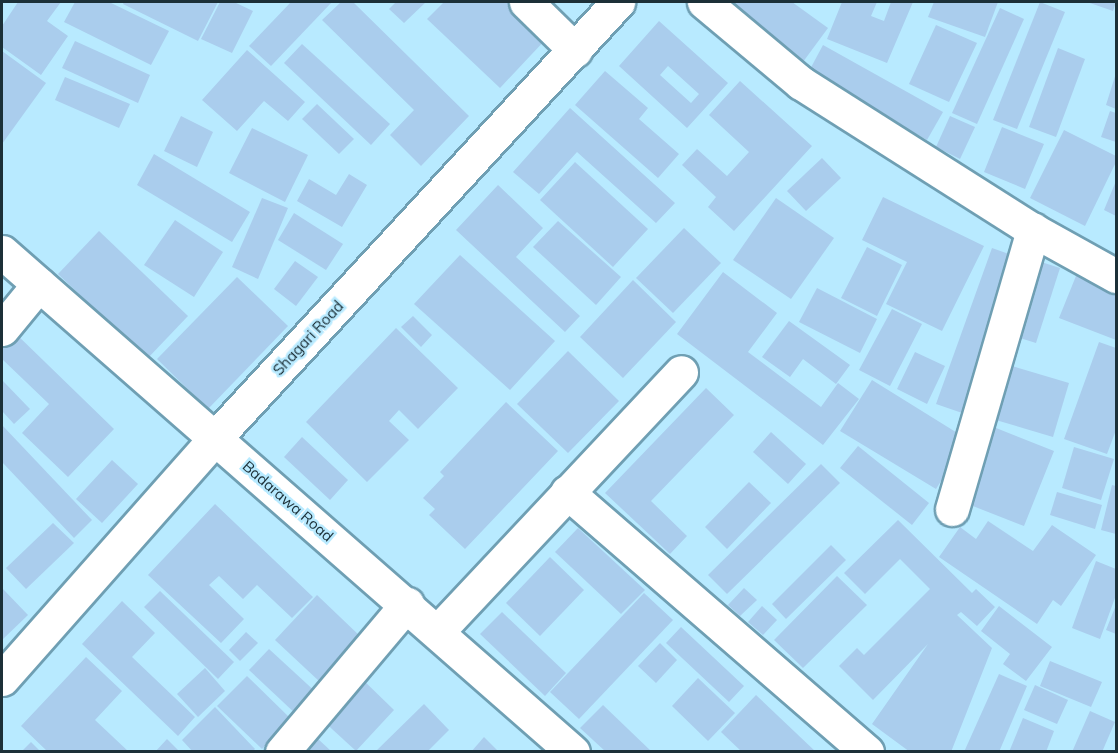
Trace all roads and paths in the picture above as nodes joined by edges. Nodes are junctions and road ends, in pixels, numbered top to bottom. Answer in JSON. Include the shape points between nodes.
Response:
{"nodes":[{"id":1,"x":526,"y":2,"type":"edge"},
{"id":2,"x":618,"y":2,"type":"edge"},
{"id":3,"x":704,"y":2,"type":"edge"},
{"id":4,"x":575,"y":50,"type":"junction"},
{"id":5,"x":1033,"y":230,"type":"junction"},
{"id":6,"x":2,"y":252,"type":"edge"},
{"id":7,"x":1116,"y":276,"type":"edge"},
{"id":8,"x":39,"y":284,"type":"junction"},
{"id":9,"x":2,"y":329,"type":"edge"},
{"id":10,"x":681,"y":372,"type":"dead end"},
{"id":11,"x":215,"y":438,"type":"junction"},
{"id":12,"x":567,"y":492,"type":"junction"},
{"id":13,"x":952,"y":509,"type":"dead end"},
{"id":14,"x":407,"y":604,"type":"junction"},
{"id":15,"x":438,"y":631,"type":"junction"},
{"id":16,"x":2,"y":679,"type":"edge"},
{"id":17,"x":282,"y":752,"type":"edge"},
{"id":18,"x":573,"y":752,"type":"edge"},
{"id":19,"x":867,"y":752,"type":"edge"}],
"edges":[{"from":1,"to":4,"type":"street"},
{"from":2,"to":4,"type":"street","name":"Shagari Road"},
{"from":3,"to":5,"type":"street","via":[[801,83]]},
{"from":4,"to":11,"type":"street","name":"Shagari Road"},
{"from":5,"to":7,"type":"street"},
{"from":5,"to":13,"type":"street"},
{"from":6,"to":8,"type":"street","name":"Badarawa Road"},
{"from":8,"to":9,"type":"street"},
{"from":8,"to":11,"type":"street","name":"Badarawa Road"},
{"from":10,"to":12,"type":"street"},
{"from":11,"to":14,"type":"street","name":"Badarawa Road"},
{"from":11,"to":16,"type":"street","name":"Shagari Road"},
{"from":12,"to":15,"type":"street"},
{"from":12,"to":19,"type":"street"},
{"from":14,"to":15,"type":"street","name":"Badarawa Road"},
{"from":14,"to":17,"type":"street"},
{"from":15,"to":18,"type":"street","name":"Badarawa Road"}]}
